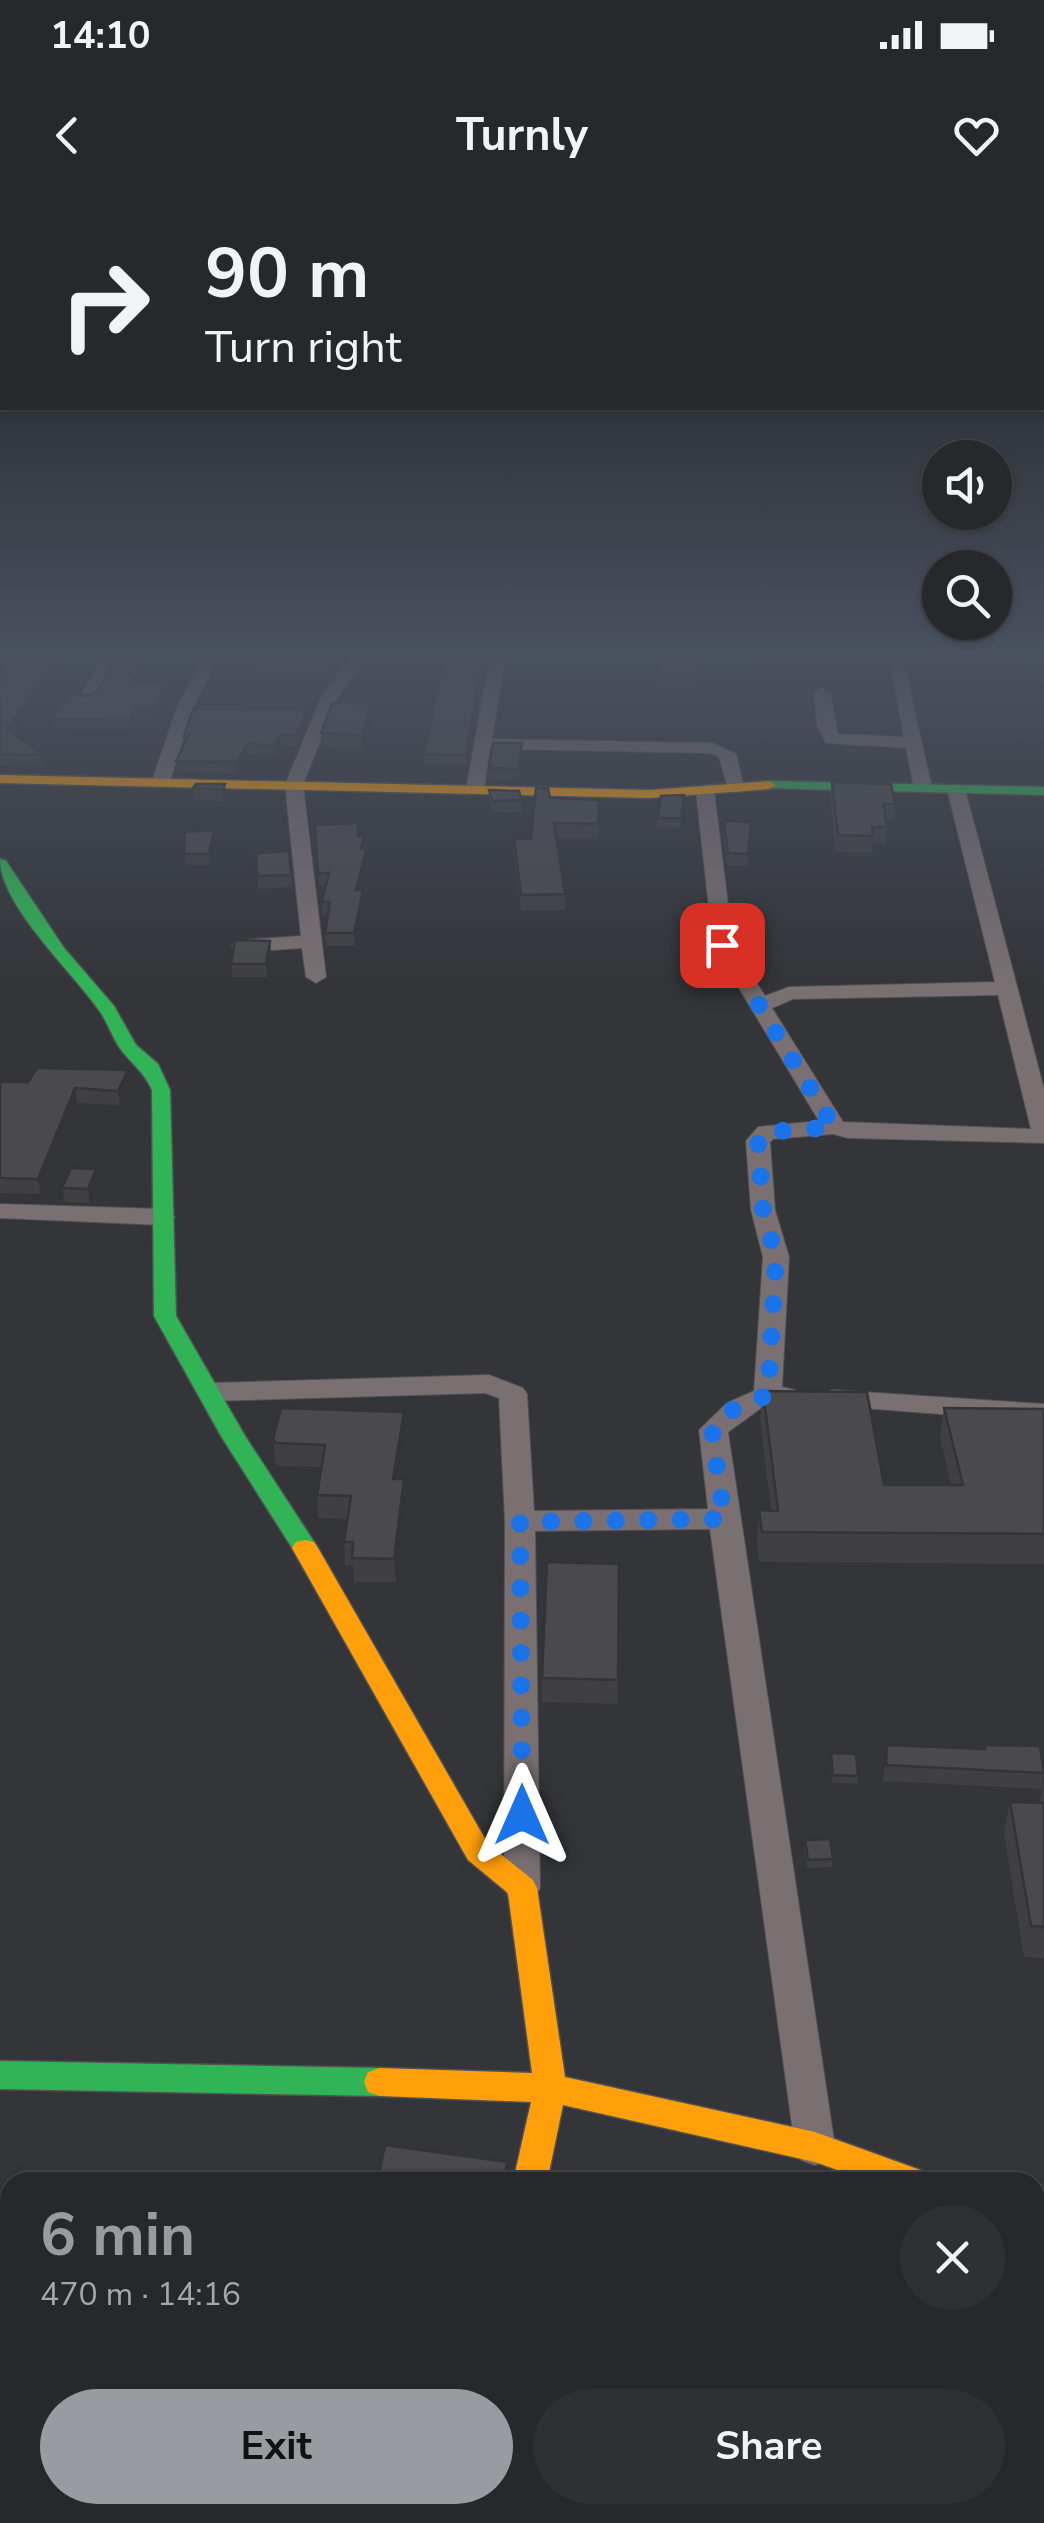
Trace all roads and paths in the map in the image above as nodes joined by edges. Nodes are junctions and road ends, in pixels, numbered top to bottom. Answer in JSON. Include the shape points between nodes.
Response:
{"nodes":[{"id":1,"x":165,"y":766,"type":"edge"},
{"id":2,"x":301,"y":766,"type":"edge"},
{"id":3,"x":479,"y":766,"type":"edge"},
{"id":4,"x":730,"y":766,"type":"edge"},
{"id":5,"x":918,"y":766,"type":"edge"},
{"id":6,"x":0,"y":779,"type":"edge"},
{"id":7,"x":160,"y":781,"type":"junction"},
{"id":8,"x":294,"y":785,"type":"junction"},
{"id":9,"x":734,"y":788,"type":"junction"},
{"id":10,"x":923,"y":788,"type":"junction"},
{"id":11,"x":475,"y":789,"type":"junction"},
{"id":12,"x":956,"y":789,"type":"junction"},
{"id":13,"x":705,"y":791,"type":"junction"},
{"id":14,"x":1044,"y":791,"type":"edge"},
{"id":15,"x":0,"y":864,"type":"edge"},
{"id":16,"x":312,"y":941,"type":"junction"},
{"id":17,"x":242,"y":946,"type":"edge"},
{"id":18,"x":316,"y":977,"type":"dead end"},
{"id":19,"x":1007,"y":988,"type":"junction"},
{"id":20,"x":760,"y":1006,"type":"junction"},
{"id":21,"x":834,"y":1127,"type":"junction"},
{"id":22,"x":1044,"y":1135,"type":"edge"},
{"id":23,"x":0,"y":1212,"type":"edge"},
{"id":24,"x":162,"y":1217,"type":"junction"},
{"id":25,"x":210,"y":1392,"type":"junction"},
{"id":26,"x":768,"y":1395,"type":"junction"},
{"id":27,"x":1044,"y":1413,"type":"edge"},
{"id":28,"x":724,"y":1519,"type":"junction"},
{"id":29,"x":520,"y":1522,"type":"junction"},
{"id":30,"x":522,"y":1888,"type":"junction"},
{"id":31,"x":0,"y":2076,"type":"edge"},
{"id":32,"x":550,"y":2088,"type":"junction"},
{"id":33,"x":815,"y":2147,"type":"junction"},
{"id":34,"x":532,"y":2172,"type":"edge"},
{"id":35,"x":880,"y":2172,"type":"edge"}],
"edges":[{"from":1,"to":7,"type":"street"},
{"from":2,"to":8,"type":"street"},
{"from":3,"to":11,"type":"street"},
{"from":4,"to":9,"type":"street"},
{"from":5,"to":10,"type":"street"},
{"from":6,"to":7,"type":"street"},
{"from":7,"to":8,"type":"street"},
{"from":8,"to":11,"type":"street"},
{"from":8,"to":16,"type":"street"},
{"from":9,"to":10,"type":"street"},
{"from":9,"to":13,"type":"street"},
{"from":10,"to":12,"type":"street"},
{"from":11,"to":13,"type":"street"},
{"from":12,"to":14,"type":"street"},
{"from":12,"to":19,"type":"street"},
{"from":13,"to":20,"type":"street","via":[[722,945]]},
{"from":15,"to":24,"type":"street","via":[[129,1048],[151,1068],[161,1090]]},
{"from":16,"to":17,"type":"street"},
{"from":16,"to":18,"type":"street"},
{"from":19,"to":20,"type":"street","via":[[789,992]]},
{"from":19,"to":22,"type":"street"},
{"from":20,"to":21,"type":"street"},
{"from":21,"to":22,"type":"street"},
{"from":21,"to":26,"type":"street","via":[[766,1132],[758,1140],[763,1210],[776,1257]]},
{"from":23,"to":24,"type":"street"},
{"from":24,"to":25,"type":"street","via":[[165,1316]]},
{"from":25,"to":29,"type":"street","via":[[489,1384],[513,1394]]},
{"from":25,"to":30,"type":"street","via":[[330,1586],[478,1852]]},
{"from":26,"to":27,"type":"street"},
{"from":26,"to":28,"type":"street","via":[[735,1408],[712,1430]]},
{"from":28,"to":29,"type":"street"},
{"from":28,"to":33,"type":"street"},
{"from":29,"to":30,"type":"street"},
{"from":30,"to":32,"type":"street"},
{"from":31,"to":32,"type":"street"},
{"from":32,"to":33,"type":"street"},
{"from":32,"to":34,"type":"street"},
{"from":33,"to":35,"type":"street"}]}
